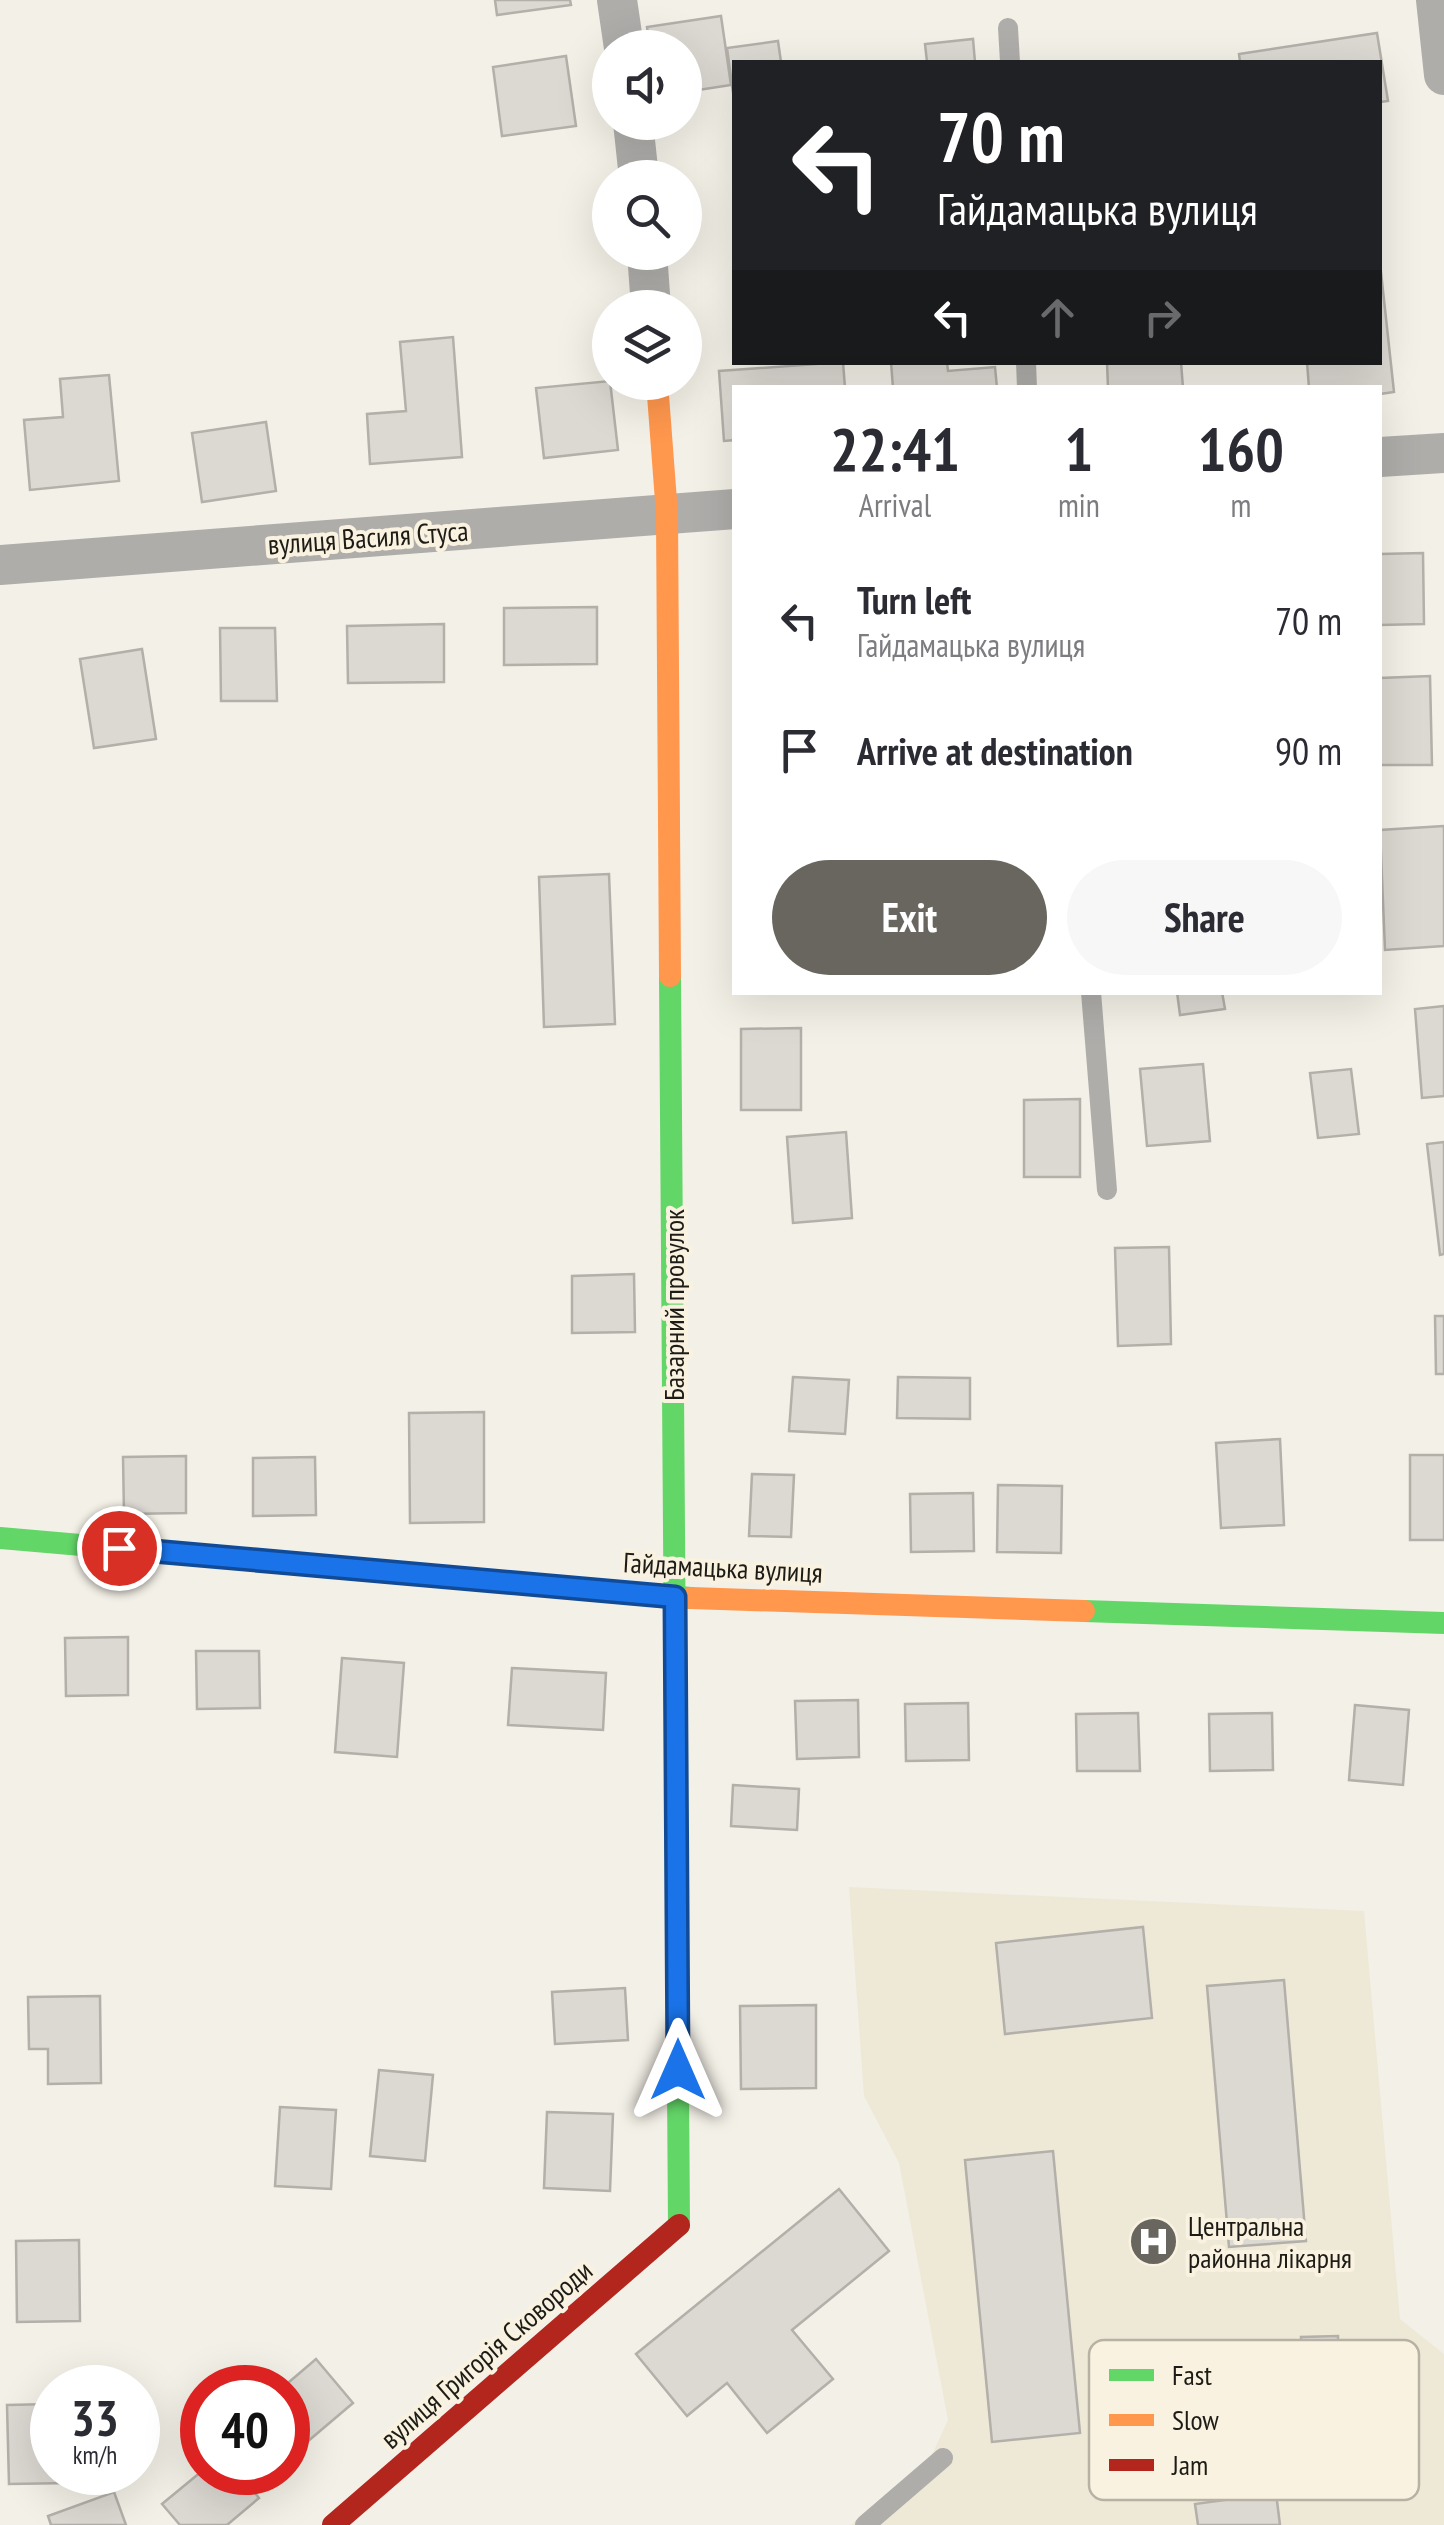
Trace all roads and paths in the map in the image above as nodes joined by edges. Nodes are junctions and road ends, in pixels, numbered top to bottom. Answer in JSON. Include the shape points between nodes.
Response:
{"nodes":[{"id":1,"x":617,"y":0,"type":"edge"},
{"id":2,"x":1436,"y":0,"type":"edge"},
{"id":3,"x":1008,"y":28,"type":"dead end"},
{"id":4,"x":621,"y":30,"type":"edge"},
{"id":5,"x":1010,"y":60,"type":"edge"},
{"id":6,"x":1444,"y":76,"type":"edge"},
{"id":7,"x":658,"y":400,"type":"edge"},
{"id":8,"x":1444,"y":452,"type":"edge"},
{"id":9,"x":1382,"y":457,"type":"edge"},
{"id":10,"x":732,"y":509,"type":"edge"},
{"id":11,"x":667,"y":514,"type":"junction"},
{"id":12,"x":0,"y":565,"type":"edge"},
{"id":13,"x":1091,"y":995,"type":"edge"},
{"id":14,"x":1107,"y":1190,"type":"dead end"},
{"id":15,"x":0,"y":1538,"type":"edge"},
{"id":16,"x":675,"y":1597,"type":"junction"},
{"id":17,"x":1444,"y":1623,"type":"edge"},
{"id":18,"x":679,"y":2228,"type":"joint"},
{"id":19,"x":943,"y":2458,"type":"dead end"},
{"id":20,"x":333,"y":2525,"type":"edge"},
{"id":21,"x":865,"y":2525,"type":"edge"}],
"edges":[{"from":1,"to":4,"type":"street"},
{"from":2,"to":6,"type":"street"},
{"from":3,"to":5,"type":"lane"},
{"from":7,"to":11,"type":"street","name":"Базарний провулок"},
{"from":8,"to":9,"type":"street"},
{"from":10,"to":11,"type":"street","name":"вулиця Василя Стуса"},
{"from":11,"to":12,"type":"street","name":"вулиця Василя Стуса"},
{"from":11,"to":16,"type":"street","name":"Базарний провулок"},
{"from":13,"to":14,"type":"lane"},
{"from":15,"to":16,"type":"street","name":"Гайдамацька вулиця"},
{"from":16,"to":17,"type":"street","name":"Гайдамацька вулиця"},
{"from":16,"to":18,"type":"street","name":"Базарний провулок"},
{"from":18,"to":20,"type":"street","name":"вулиця Григорія Сковороди"},
{"from":19,"to":21,"type":"lane"}]}
